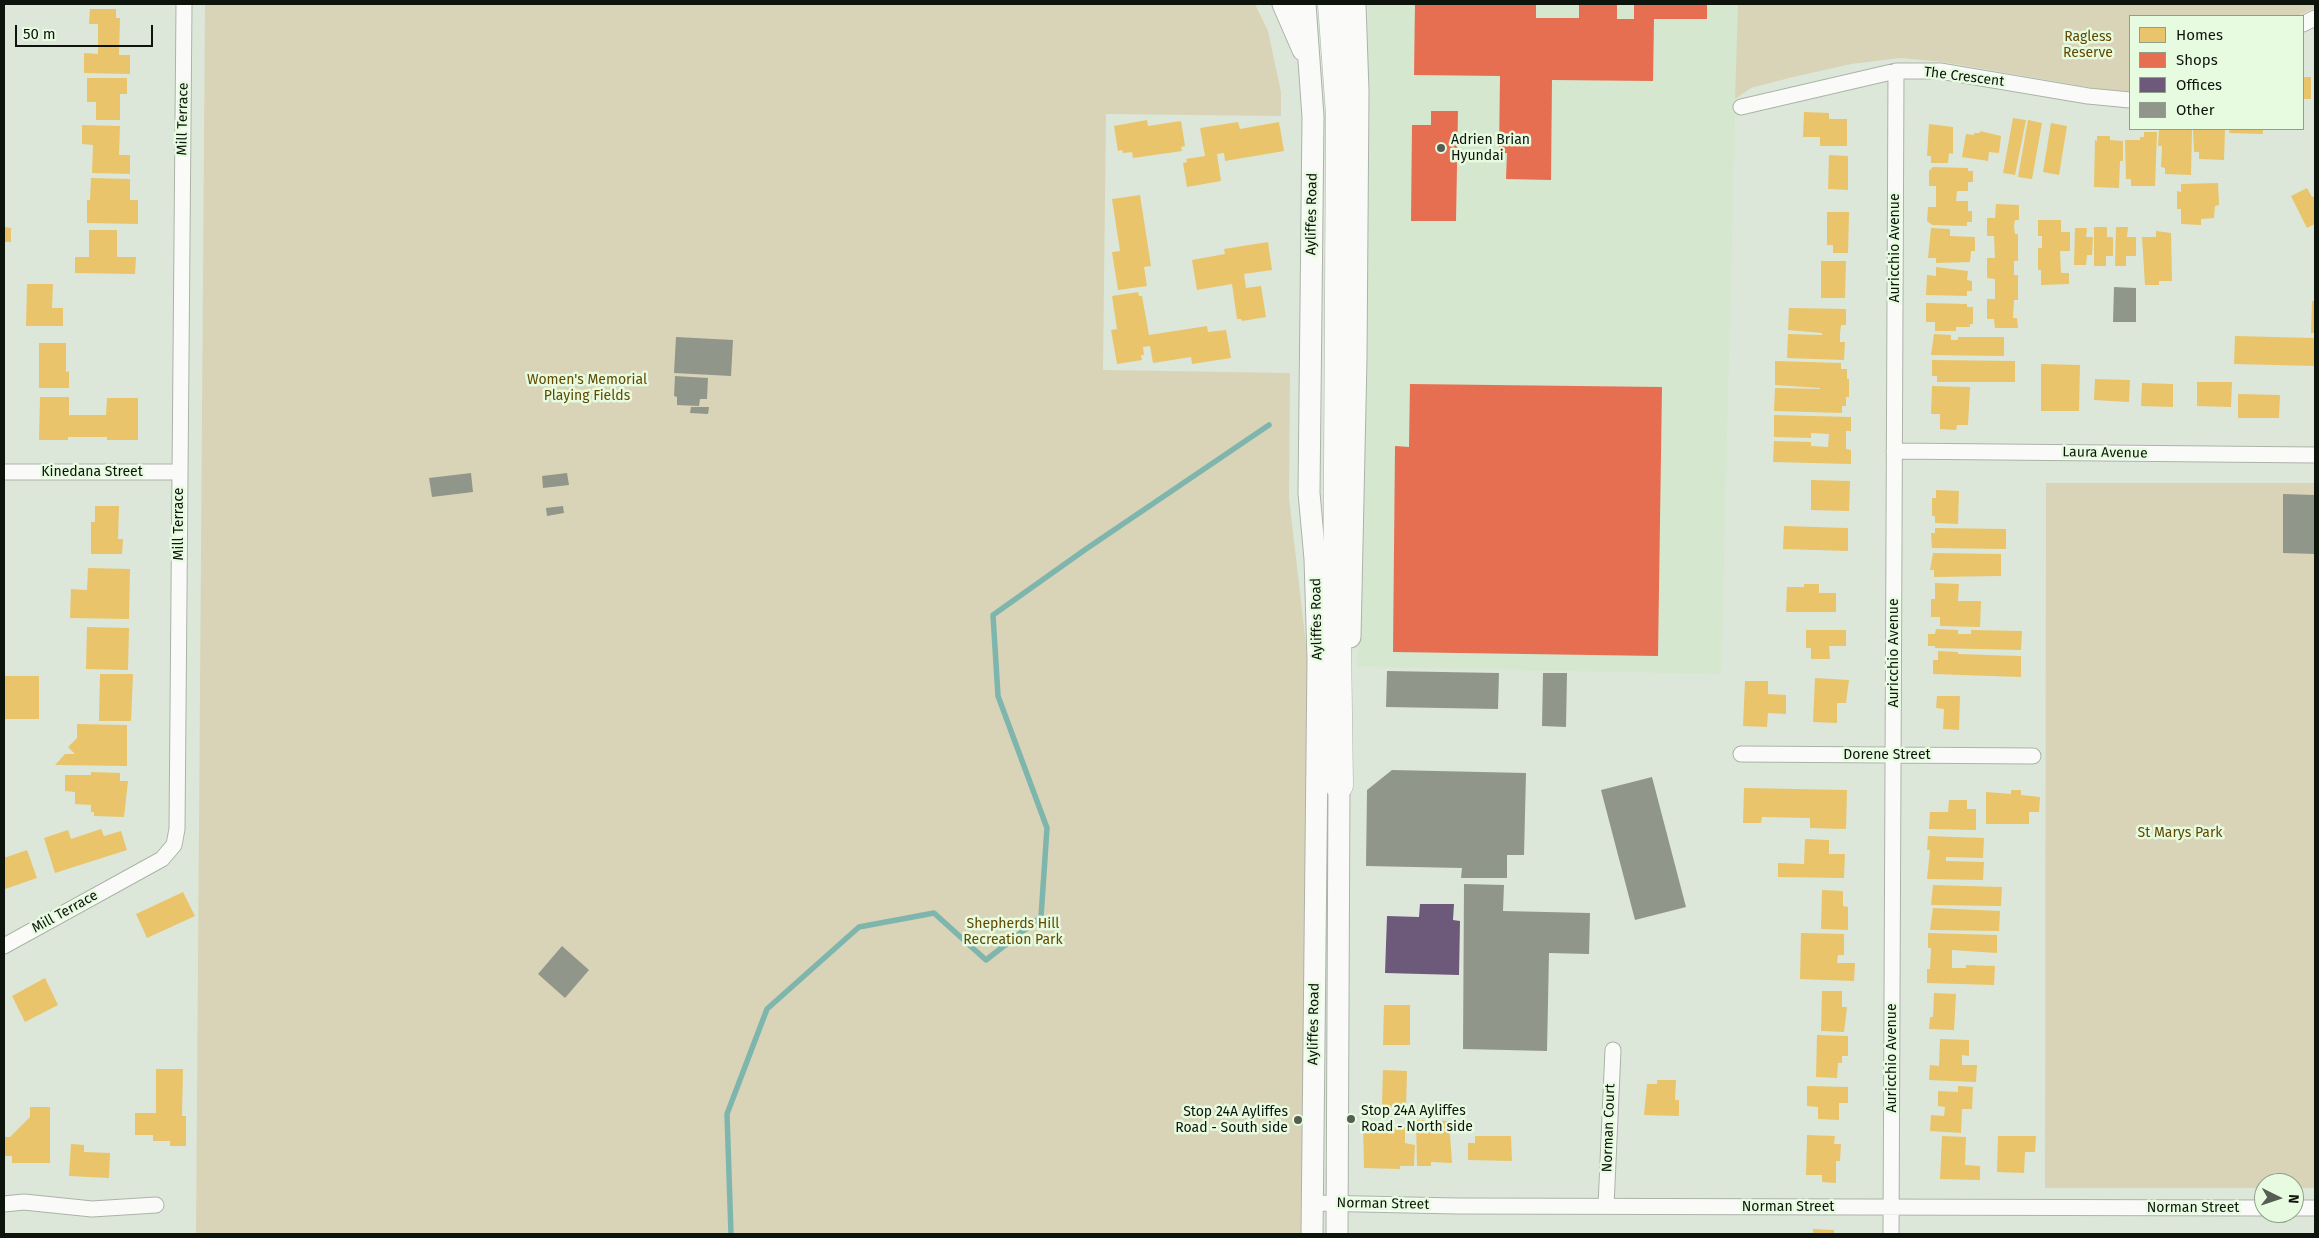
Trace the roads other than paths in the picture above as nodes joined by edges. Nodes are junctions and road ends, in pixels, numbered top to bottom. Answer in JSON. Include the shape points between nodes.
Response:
{"nodes":[{"id":1,"x":184,"y":4,"type":"edge"},
{"id":2,"x":1284,"y":4,"type":"edge"},
{"id":3,"x":1305,"y":4,"type":"edge"},
{"id":4,"x":1332,"y":4,"type":"edge"},
{"id":5,"x":1355,"y":4,"type":"edge"},
{"id":6,"x":1311,"y":69,"type":"junction"},
{"id":7,"x":1896,"y":71,"type":"junction"},
{"id":8,"x":2129,"y":100,"type":"edge"},
{"id":9,"x":1741,"y":107,"type":"dead end"},
{"id":10,"x":1894,"y":451,"type":"junction"},
{"id":11,"x":2315,"y":455,"type":"edge"},
{"id":12,"x":4,"y":472,"type":"edge"},
{"id":13,"x":180,"y":472,"type":"junction"},
{"id":14,"x":1741,"y":754,"type":"dead end"},
{"id":15,"x":1893,"y":755,"type":"junction"},
{"id":16,"x":2033,"y":756,"type":"dead end"},
{"id":17,"x":1339,"y":785,"type":"junction"},
{"id":18,"x":4,"y":946,"type":"edge"},
{"id":19,"x":1613,"y":1050,"type":"dead end"},
{"id":20,"x":1312,"y":1203,"type":"junction"},
{"id":21,"x":1338,"y":1203,"type":"junction"},
{"id":22,"x":4,"y":1204,"type":"edge"},
{"id":23,"x":156,"y":1205,"type":"dead end"},
{"id":24,"x":1606,"y":1206,"type":"junction"},
{"id":25,"x":1891,"y":1207,"type":"junction"},
{"id":26,"x":2254,"y":1208,"type":"edge"},
{"id":27,"x":1312,"y":1234,"type":"edge"},
{"id":28,"x":1337,"y":1234,"type":"edge"},
{"id":29,"x":1891,"y":1234,"type":"edge"}],
"edges":[{"from":1,"to":13,"type":"street","name":"Mill Terrace"},
{"from":2,"to":6,"type":"main road"},
{"from":3,"to":6,"type":"main road","name":"Ayliffes Road"},
{"from":4,"to":17,"type":"highway","via":[[1340,114]]},
{"from":5,"to":17,"type":"main road","name":"Ayliffes Road","via":[[1358,91],[1355,499],[1349,688]]},
{"from":6,"to":20,"type":"main road","name":"Ayliffes Road","via":[[1309,493],[1316,568],[1318,659]]},
{"from":7,"to":8,"type":"street","name":"The Crescent","via":[[1940,71]]},
{"from":7,"to":9,"type":"street","name":"The Crescent"},
{"from":7,"to":10,"type":"street","name":"Auricchio Avenue"},
{"from":10,"to":11,"type":"street","name":"Laura Avenue"},
{"from":10,"to":15,"type":"street","name":"Auricchio Avenue"},
{"from":12,"to":13,"type":"street","name":"Kinedana Street"},
{"from":13,"to":18,"type":"street","name":"Mill Terrace","via":[[177,829],[174,844],[162,859]]},
{"from":14,"to":15,"type":"street","name":"Dorene Street"},
{"from":15,"to":16,"type":"street","name":"Dorene Street"},
{"from":15,"to":25,"type":"street","name":"Auricchio Avenue"},
{"from":17,"to":21,"type":"main road","name":"Ayliffes Road"},
{"from":19,"to":24,"type":"street","name":"Norman Court"},
{"from":20,"to":21,"type":"street","name":"Norman Street"},
{"from":20,"to":27,"type":"main road","name":"Ayliffes Road"},
{"from":21,"to":24,"type":"street","name":"Norman Street"},
{"from":21,"to":28,"type":"main road","name":"Ayliffes Road"},
{"from":22,"to":23,"type":"street","via":[[24,1202],[92,1209]]},
{"from":24,"to":25,"type":"street","name":"Norman Street"},
{"from":25,"to":26,"type":"street","name":"Norman Street"},
{"from":25,"to":29,"type":"street","name":"Auricchio Avenue"}]}
